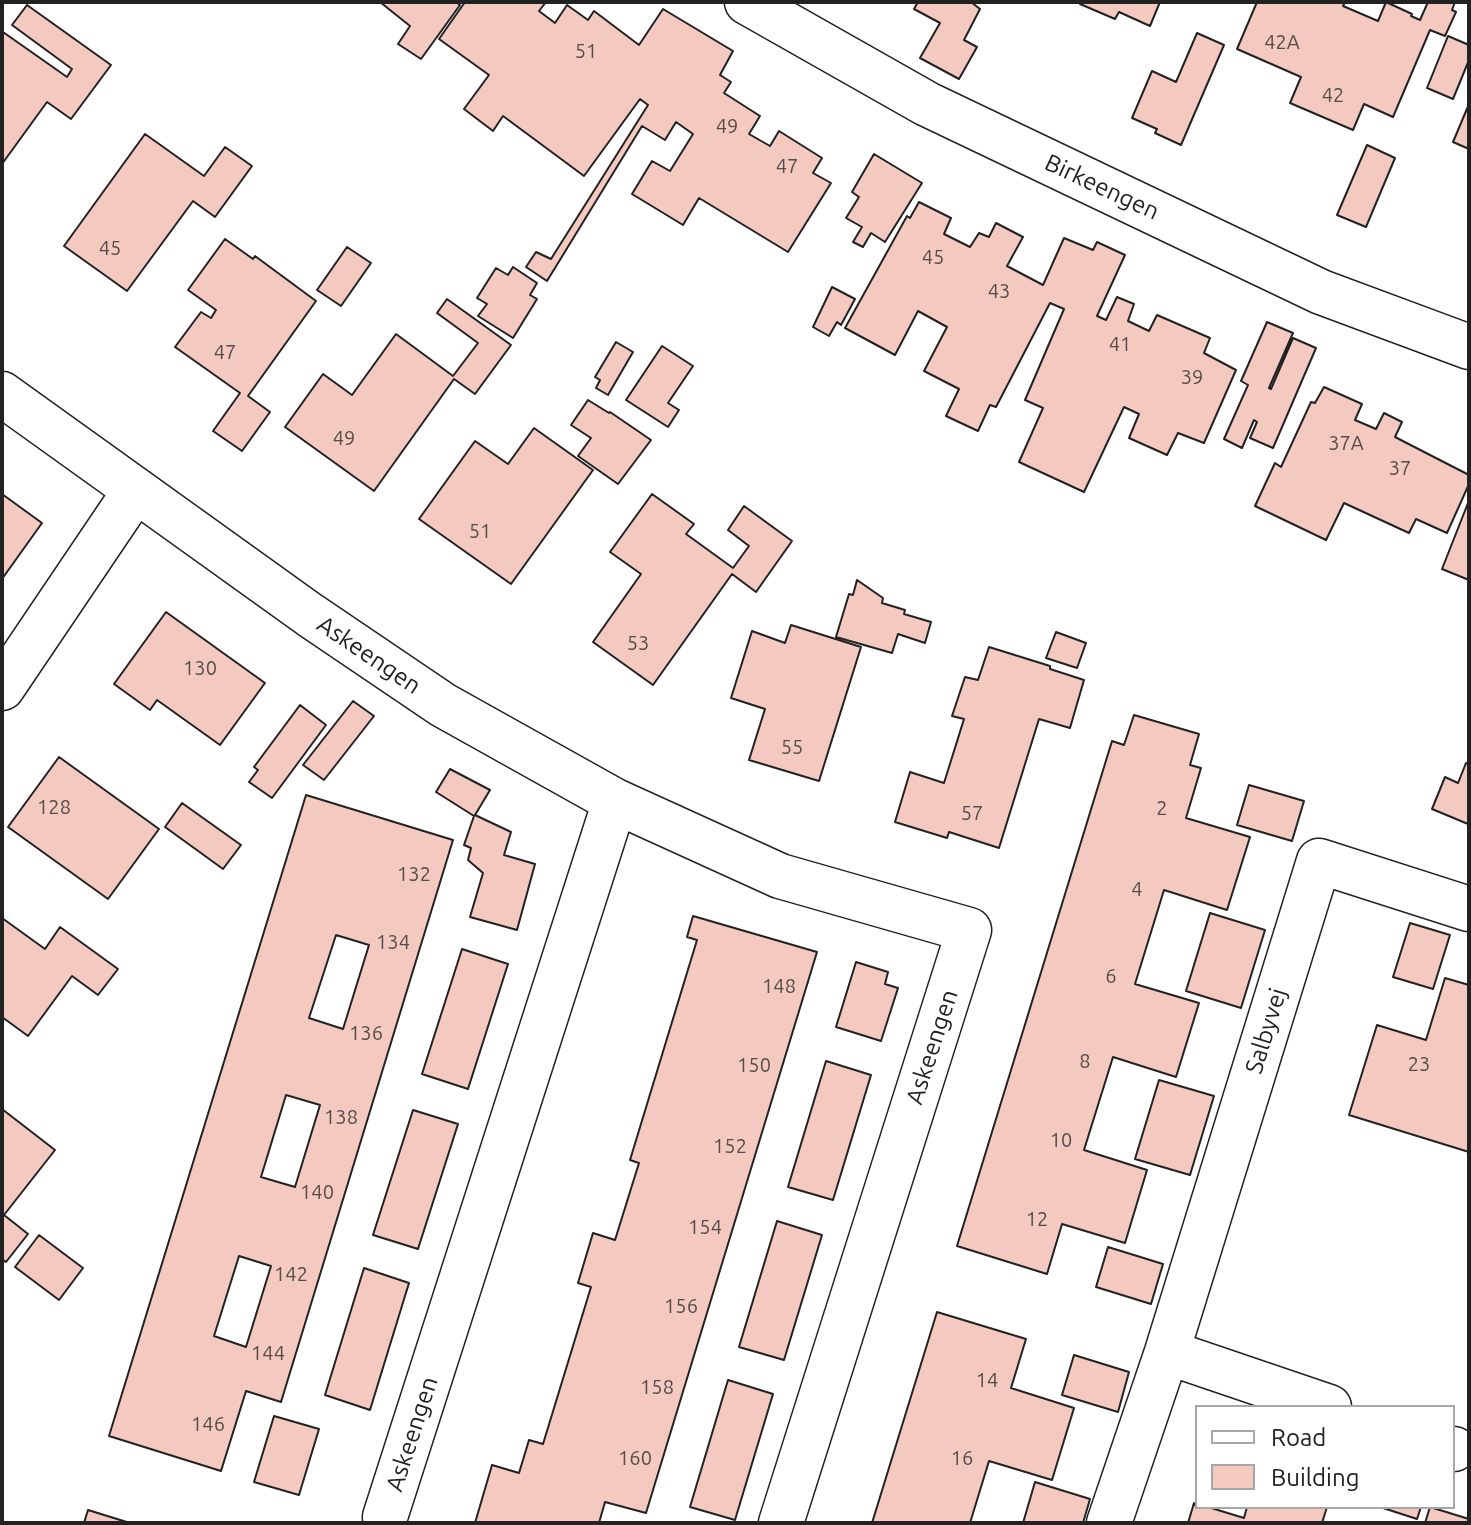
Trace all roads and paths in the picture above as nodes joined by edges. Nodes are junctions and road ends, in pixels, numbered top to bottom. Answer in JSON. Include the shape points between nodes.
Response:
{"nodes":[{"id":1,"x":747,"y":2,"type":"edge"},
{"id":2,"x":1469,"y":347,"type":"edge"},
{"id":3,"x":2,"y":394,"type":"edge"},
{"id":4,"x":135,"y":491,"type":"junction"},
{"id":5,"x":2,"y":688,"type":"edge"},
{"id":6,"x":615,"y":801,"type":"junction"},
{"id":7,"x":1469,"y":909,"type":"edge"},
{"id":8,"x":1167,"y":1352,"type":"junction"},
{"id":9,"x":1323,"y":1405,"type":"edge"},
{"id":10,"x":385,"y":1517,"type":"dead end"},
{"id":11,"x":781,"y":1523,"type":"edge"},
{"id":12,"x":1109,"y":1523,"type":"edge"}],
"edges":[{"from":1,"to":2,"type":"street","name":"Birkeengen","via":[[941,111],[1321,292]]},
{"from":3,"to":4,"type":"street","name":"Askeengen"},
{"from":4,"to":5,"type":"street"},
{"from":4,"to":6,"type":"street","name":"Askeengen","via":[[443,705]]},
{"from":6,"to":10,"type":"street","name":"Askeengen"},
{"from":6,"to":11,"type":"street","name":"Askeengen","via":[[780,876],[969,930]]},
{"from":7,"to":8,"type":"street","name":"Salbyvej","via":[[1319,861]]},
{"from":8,"to":9,"type":"street"},
{"from":8,"to":12,"type":"street","name":"Salbyvej"}]}
